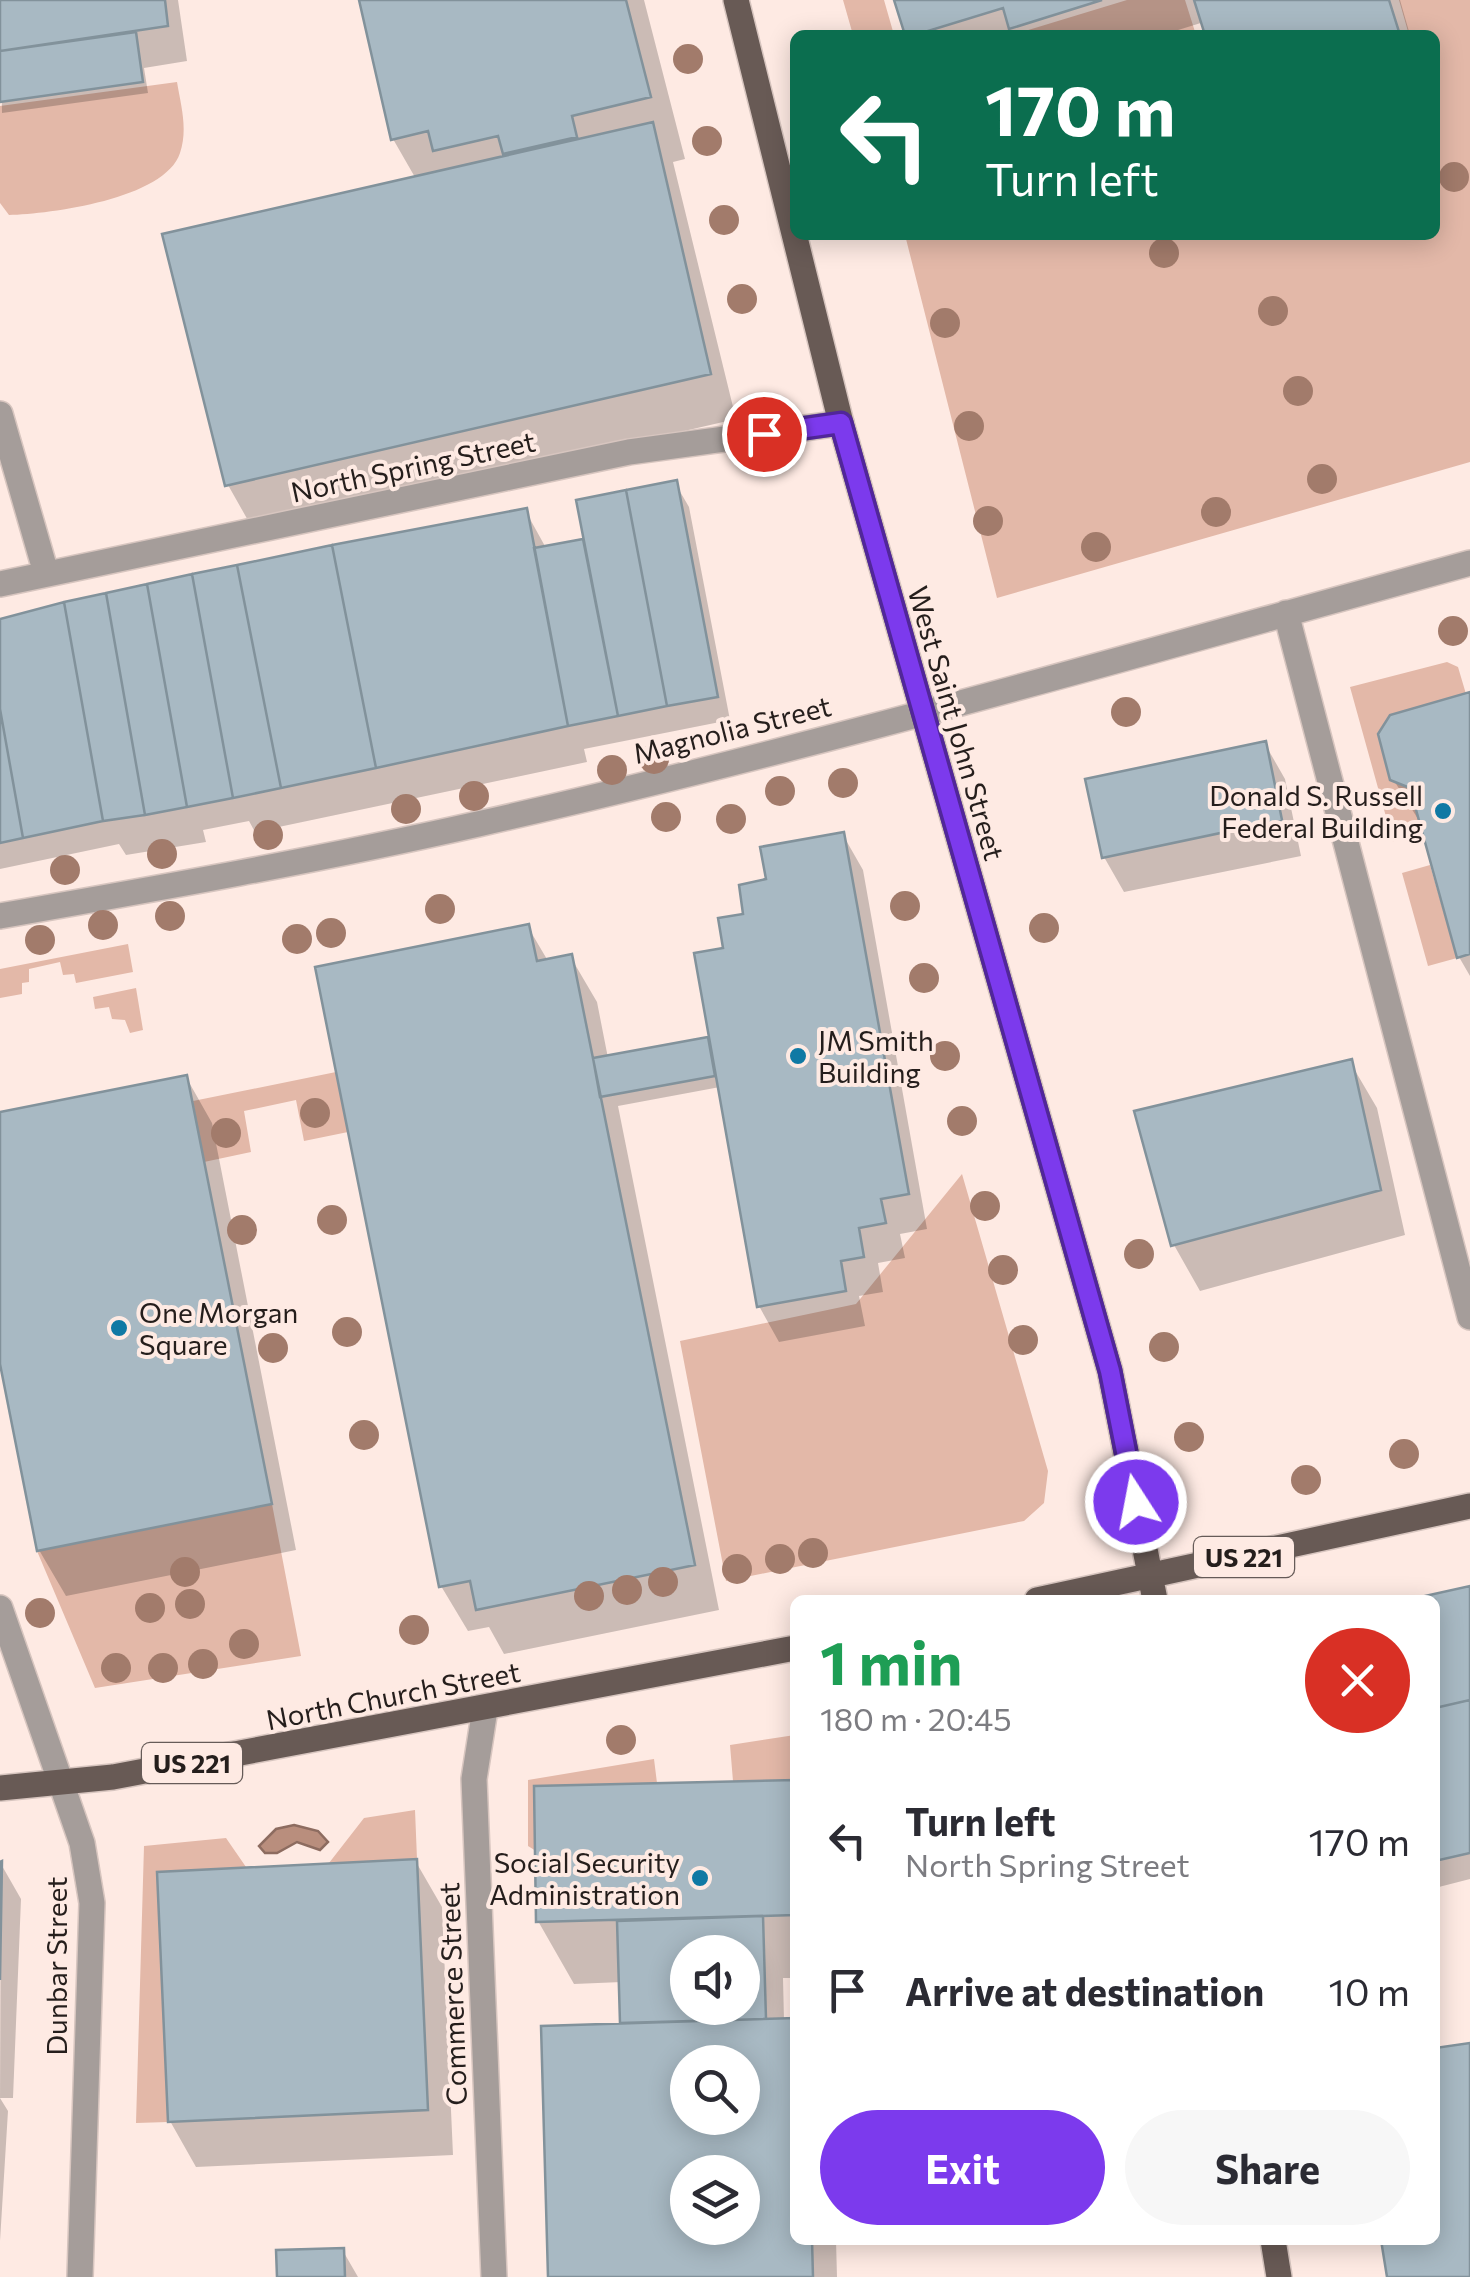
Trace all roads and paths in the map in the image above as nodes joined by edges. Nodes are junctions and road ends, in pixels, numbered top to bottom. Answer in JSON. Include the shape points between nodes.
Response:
{"nodes":[{"id":1,"x":736,"y":0,"type":"edge"},
{"id":2,"x":790,"y":218,"type":"edge"},
{"id":3,"x":796,"y":240,"type":"edge"},
{"id":4,"x":0,"y":414,"type":"edge"},
{"id":5,"x":841,"y":423,"type":"junction"},
{"id":6,"x":1470,"y":562,"type":"edge"},
{"id":7,"x":46,"y":572,"type":"junction"},
{"id":8,"x":0,"y":584,"type":"edge"},
{"id":9,"x":1286,"y":613,"type":"junction"},
{"id":10,"x":922,"y":712,"type":"junction"},
{"id":11,"x":0,"y":916,"type":"edge"},
{"id":12,"x":1470,"y":1316,"type":"edge"},
{"id":13,"x":1470,"y":1506,"type":"edge"},
{"id":14,"x":1152,"y":1589,"type":"edge"},
{"id":15,"x":1089,"y":1595,"type":"edge"},
{"id":16,"x":0,"y":1608,"type":"edge"},
{"id":17,"x":790,"y":1649,"type":"edge"},
{"id":18,"x":485,"y":1709,"type":"junction"},
{"id":19,"x":61,"y":1783,"type":"junction"},
{"id":20,"x":0,"y":1788,"type":"edge"},
{"id":21,"x":1274,"y":2245,"type":"edge"},
{"id":22,"x":80,"y":2277,"type":"edge"},
{"id":23,"x":494,"y":2277,"type":"edge"},
{"id":24,"x":1279,"y":2277,"type":"edge"}],
"edges":[{"from":1,"to":2,"type":"main road","name":"West Saint John Street"},
{"from":3,"to":5,"type":"main road","name":"West Saint John Street"},
{"from":4,"to":7,"type":"street"},
{"from":5,"to":7,"type":"street","name":"North Spring Street","via":[[629,452]]},
{"from":5,"to":10,"type":"main road","name":"West Saint John Street"},
{"from":6,"to":9,"type":"street","name":"Magnolia Street"},
{"from":7,"to":8,"type":"street","name":"North Spring Street"},
{"from":9,"to":10,"type":"street","name":"Magnolia Street"},
{"from":9,"to":12,"type":"street"},
{"from":10,"to":11,"type":"street","name":"Magnolia Street","via":[[480,824]]},
{"from":10,"to":14,"type":"main road","name":"West Saint John Street","via":[[1110,1371]]},
{"from":13,"to":14,"type":"main road","number":"US 221"},
{"from":14,"to":15,"type":"main road","number":"US 221"},
{"from":16,"to":19,"type":"street","name":"Dunbar Street"},
{"from":17,"to":18,"type":"main road","name":"North Church Street","number":"US 221"},
{"from":18,"to":19,"type":"main road","name":"North Church Street","number":"US 221"},
{"from":18,"to":23,"type":"street","name":"Commerce Street","via":[[474,1779]]},
{"from":19,"to":20,"type":"main road","name":"North Church Street","number":"US 221"},
{"from":19,"to":22,"type":"street","name":"Dunbar Street","via":[[82,1842],[92,1903]]},
{"from":21,"to":24,"type":"main road"}]}
